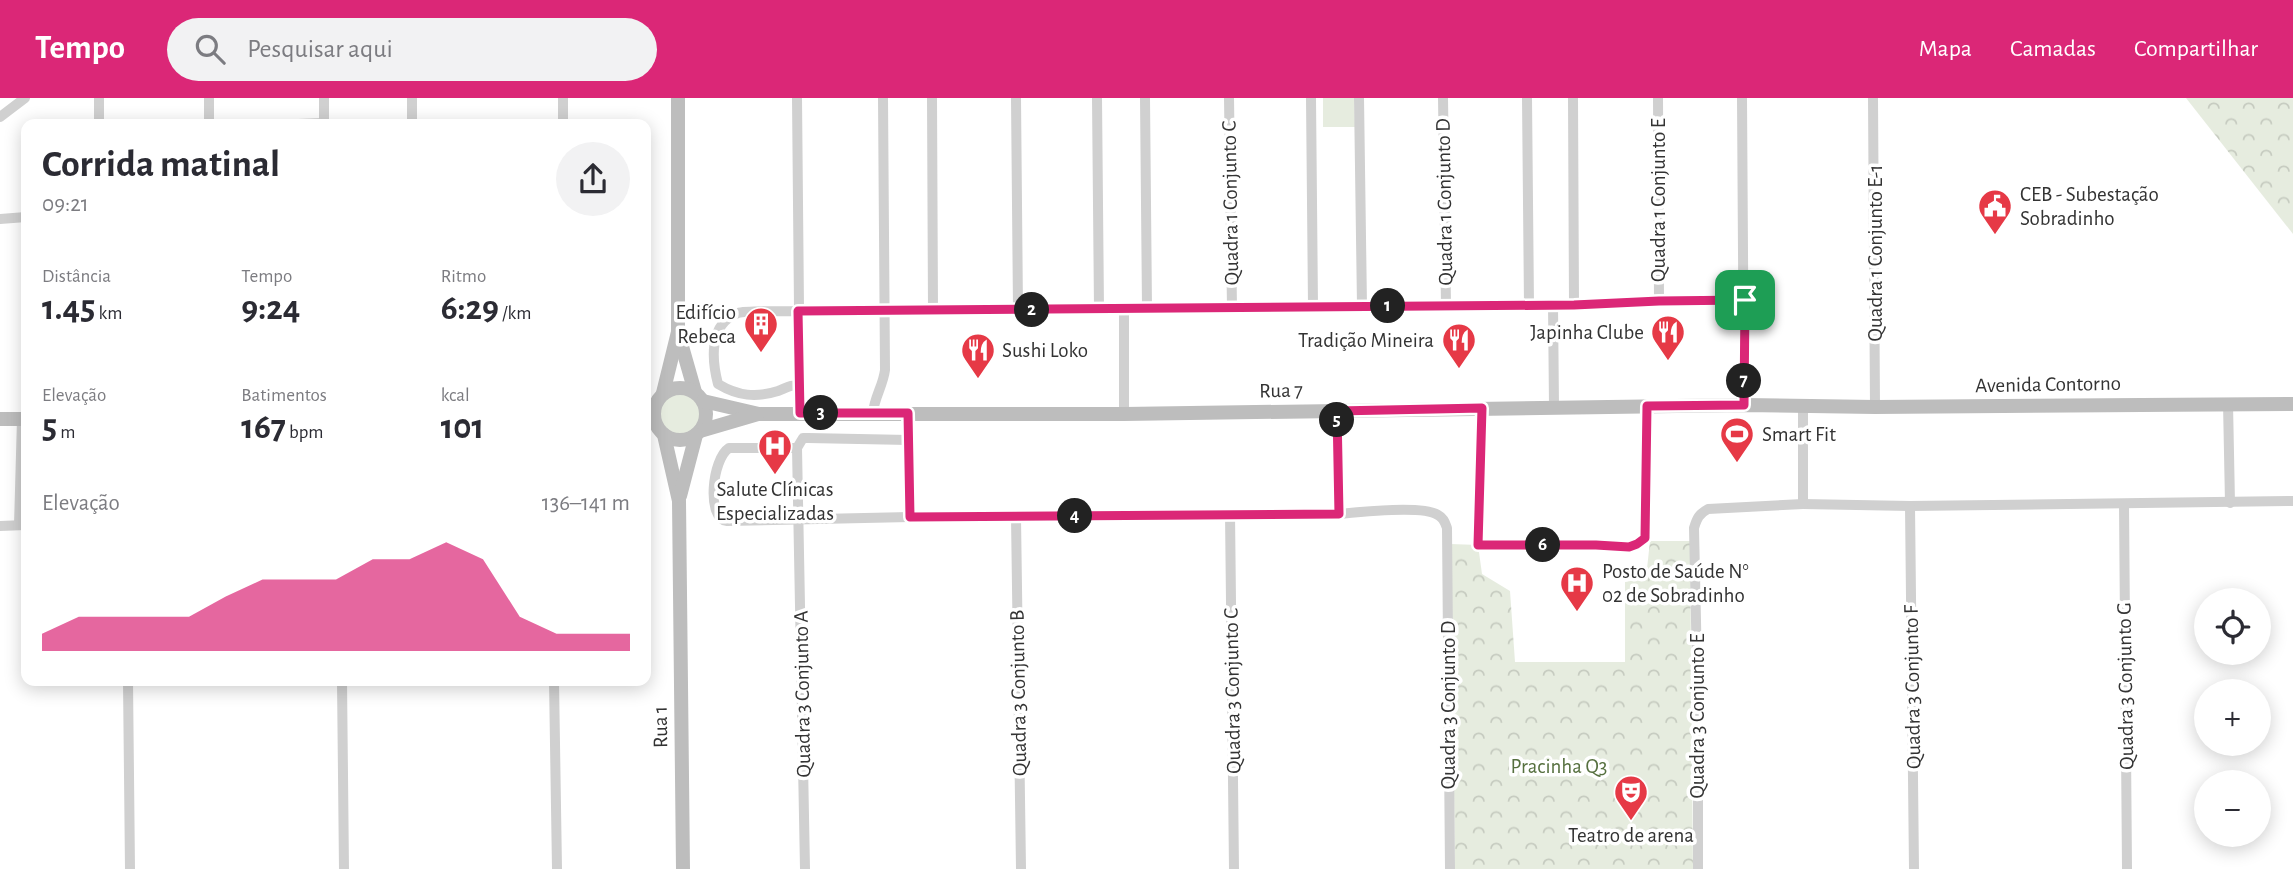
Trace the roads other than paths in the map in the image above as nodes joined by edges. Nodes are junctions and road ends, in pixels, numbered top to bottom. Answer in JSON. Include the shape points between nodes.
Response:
{"nodes":[{"id":1,"x":25,"y":98,"type":"edge"},
{"id":2,"x":99,"y":98,"type":"edge"},
{"id":3,"x":209,"y":98,"type":"edge"},
{"id":4,"x":324,"y":98,"type":"edge"},
{"id":5,"x":412,"y":98,"type":"edge"},
{"id":6,"x":563,"y":98,"type":"edge"},
{"id":7,"x":678,"y":98,"type":"edge"},
{"id":8,"x":797,"y":98,"type":"edge"},
{"id":9,"x":883,"y":98,"type":"edge"},
{"id":10,"x":932,"y":98,"type":"edge"},
{"id":11,"x":1016,"y":98,"type":"edge"},
{"id":12,"x":1097,"y":98,"type":"edge"},
{"id":13,"x":1145,"y":98,"type":"edge"},
{"id":14,"x":1229,"y":98,"type":"edge"},
{"id":15,"x":1311,"y":98,"type":"edge"},
{"id":16,"x":1359,"y":98,"type":"edge"},
{"id":17,"x":1443,"y":98,"type":"edge"},
{"id":18,"x":1527,"y":98,"type":"edge"},
{"id":19,"x":1573,"y":98,"type":"edge"},
{"id":20,"x":1658,"y":98,"type":"edge"},
{"id":21,"x":1742,"y":98,"type":"edge"},
{"id":22,"x":1873,"y":98,"type":"edge"},
{"id":23,"x":0,"y":117,"type":"edge"},
{"id":24,"x":99,"y":119,"type":"edge"},
{"id":25,"x":209,"y":119,"type":"edge"},
{"id":26,"x":324,"y":119,"type":"edge"},
{"id":27,"x":412,"y":119,"type":"edge"},
{"id":28,"x":562,"y":119,"type":"edge"},
{"id":29,"x":21,"y":217,"type":"edge"},
{"id":30,"x":0,"y":219,"type":"edge"},
{"id":31,"x":1745,"y":300,"type":"junction"},
{"id":32,"x":1659,"y":301,"type":"junction"},
{"id":33,"x":1446,"y":305,"type":"junction"},
{"id":34,"x":1529,"y":305,"type":"junction"},
{"id":35,"x":1553,"y":305,"type":"junction"},
{"id":36,"x":1574,"y":305,"type":"junction"},
{"id":37,"x":1313,"y":306,"type":"junction"},
{"id":38,"x":1362,"y":306,"type":"junction"},
{"id":39,"x":1147,"y":308,"type":"junction"},
{"id":40,"x":1231,"y":308,"type":"junction"},
{"id":41,"x":1099,"y":309,"type":"junction"},
{"id":42,"x":1018,"y":310,"type":"junction"},
{"id":43,"x":1124,"y":310,"type":"junction"},
{"id":44,"x":798,"y":311,"type":"junction"},
{"id":45,"x":885,"y":311,"type":"junction"},
{"id":46,"x":933,"y":311,"type":"junction"},
{"id":47,"x":678,"y":332,"type":"junction"},
{"id":48,"x":800,"y":386,"type":"junction"},
{"id":49,"x":699,"y":397,"type":"junction"},
{"id":50,"x":655,"y":399,"type":"edge"},
{"id":51,"x":2228,"y":404,"type":"junction"},
{"id":52,"x":2293,"y":404,"type":"edge"},
{"id":53,"x":1744,"y":405,"type":"junction"},
{"id":54,"x":1647,"y":406,"type":"junction"},
{"id":55,"x":1802,"y":406,"type":"junction"},
{"id":56,"x":1554,"y":407,"type":"junction"},
{"id":57,"x":1875,"y":407,"type":"junction"},
{"id":58,"x":1482,"y":408,"type":"junction"},
{"id":59,"x":1337,"y":411,"type":"junction"},
{"id":60,"x":800,"y":413,"type":"junction"},
{"id":61,"x":873,"y":413,"type":"junction"},
{"id":62,"x":908,"y":413,"type":"junction"},
{"id":63,"x":759,"y":414,"type":"junction"},
{"id":64,"x":1124,"y":414,"type":"junction"},
{"id":65,"x":0,"y":419,"type":"edge"},
{"id":66,"x":21,"y":419,"type":"edge"},
{"id":67,"x":656,"y":431,"type":"edge"},
{"id":68,"x":698,"y":433,"type":"junction"},
{"id":69,"x":909,"y":440,"type":"junction"},
{"id":70,"x":797,"y":449,"type":"junction"},
{"id":71,"x":679,"y":501,"type":"junction"},
{"id":72,"x":2293,"y":501,"type":"edge"},
{"id":73,"x":1802,"y":503,"type":"junction"},
{"id":74,"x":2230,"y":503,"type":"junction"},
{"id":75,"x":2124,"y":504,"type":"junction"},
{"id":76,"x":1910,"y":506,"type":"junction"},
{"id":77,"x":1230,"y":513,"type":"junction"},
{"id":78,"x":1339,"y":514,"type":"junction"},
{"id":79,"x":910,"y":517,"type":"junction"},
{"id":80,"x":1016,"y":517,"type":"junction"},
{"id":81,"x":799,"y":519,"type":"junction"},
{"id":82,"x":21,"y":525,"type":"edge"},
{"id":83,"x":0,"y":526,"type":"edge"},
{"id":84,"x":128,"y":686,"type":"edge"},
{"id":85,"x":342,"y":686,"type":"edge"},
{"id":86,"x":554,"y":686,"type":"edge"},
{"id":87,"x":130,"y":869,"type":"edge"},
{"id":88,"x":344,"y":869,"type":"edge"},
{"id":89,"x":557,"y":869,"type":"edge"},
{"id":90,"x":683,"y":869,"type":"edge"},
{"id":91,"x":805,"y":869,"type":"edge"},
{"id":92,"x":1021,"y":869,"type":"edge"},
{"id":93,"x":1234,"y":869,"type":"edge"},
{"id":94,"x":1450,"y":869,"type":"edge"},
{"id":95,"x":1698,"y":869,"type":"edge"},
{"id":96,"x":1914,"y":869,"type":"edge"},
{"id":97,"x":2127,"y":869,"type":"edge"}],
"edges":[{"from":1,"to":23,"type":"street"},
{"from":2,"to":24,"type":"street"},
{"from":3,"to":25,"type":"street"},
{"from":4,"to":26,"type":"street"},
{"from":5,"to":27,"type":"street"},
{"from":6,"to":28,"type":"street"},
{"from":7,"to":47,"type":"main road"},
{"from":8,"to":44,"type":"street"},
{"from":9,"to":45,"type":"street"},
{"from":10,"to":46,"type":"street"},
{"from":11,"to":42,"type":"street"},
{"from":12,"to":41,"type":"street"},
{"from":13,"to":39,"type":"street"},
{"from":14,"to":40,"type":"street","name":"Quadra 1 Conjunto C"},
{"from":15,"to":37,"type":"street"},
{"from":16,"to":38,"type":"street"},
{"from":17,"to":33,"type":"street","name":"Quadra 1 Conjunto D"},
{"from":18,"to":34,"type":"street"},
{"from":19,"to":36,"type":"street"},
{"from":20,"to":32,"type":"street","name":"Quadra 1 Conjunto E"},
{"from":21,"to":31,"type":"street"},
{"from":22,"to":57,"type":"street","name":"Quadra 1 Conjunto E-1"},
{"from":29,"to":30,"type":"street"},
{"from":31,"to":32,"type":"street"},
{"from":31,"to":53,"type":"street"},
{"from":32,"to":36,"type":"street"},
{"from":33,"to":34,"type":"street"},
{"from":33,"to":38,"type":"street"},
{"from":34,"to":35,"type":"street"},
{"from":35,"to":36,"type":"street"},
{"from":35,"to":56,"type":"street"},
{"from":37,"to":38,"type":"street"},
{"from":37,"to":40,"type":"street"},
{"from":39,"to":40,"type":"street"},
{"from":39,"to":43,"type":"street"},
{"from":41,"to":42,"type":"street"},
{"from":41,"to":43,"type":"street"},
{"from":42,"to":46,"type":"street"},
{"from":43,"to":64,"type":"street"},
{"from":44,"to":45,"type":"street"},
{"from":44,"to":48,"type":"street"},
{"from":44,"to":48,"type":"street","via":[[738,313],[715,336],[712,361],[718,384],[734,394],[763,395]]},
{"from":45,"to":46,"type":"street"},
{"from":45,"to":61,"type":"street","via":[[885,370]]},
{"from":47,"to":49,"type":"main road"},
{"from":47,"to":50,"type":"main road"},
{"from":48,"to":60,"type":"street"},
{"from":49,"to":50,"type":"main road","via":[[679,387]]},
{"from":49,"to":63,"type":"main road","name":"Rua 7"},
{"from":49,"to":68,"type":"main road","via":[[706,416]]},
{"from":50,"to":67,"type":"main road"},
{"from":51,"to":52,"type":"main road","name":"Avenida Contorno"},
{"from":51,"to":57,"type":"main road","name":"Avenida Contorno"},
{"from":51,"to":74,"type":"street"},
{"from":53,"to":54,"type":"main road","name":"Rua 7"},
{"from":53,"to":55,"type":"main road","name":"Rua 7"},
{"from":54,"to":56,"type":"main road","name":"Rua 7"},
{"from":54,"to":58,"type":"street","via":[[1645,538],[1629,547],[1478,545]]},
{"from":55,"to":57,"type":"main road","name":"Avenida Contorno"},
{"from":55,"to":73,"type":"street"},
{"from":56,"to":58,"type":"main road","name":"Rua 7"},
{"from":58,"to":59,"type":"main road","name":"Rua 7"},
{"from":59,"to":64,"type":"main road","name":"Rua 7"},
{"from":59,"to":78,"type":"street"},
{"from":60,"to":61,"type":"main road","name":"Rua 7"},
{"from":60,"to":63,"type":"main road","name":"Rua 7"},
{"from":61,"to":62,"type":"main road","name":"Rua 7"},
{"from":62,"to":64,"type":"main road","name":"Rua 7"},
{"from":62,"to":69,"type":"street"},
{"from":63,"to":68,"type":"main road","name":"Rua 7"},
{"from":65,"to":66,"type":"main road"},
{"from":67,"to":68,"type":"main road","via":[[680,441]]},
{"from":67,"to":71,"type":"main road"},
{"from":68,"to":71,"type":"main road"},
{"from":69,"to":70,"type":"street","via":[[803,438]]},
{"from":69,"to":79,"type":"street"},
{"from":70,"to":81,"type":"street","name":"Quadra 3 Conjunto A"},
{"from":70,"to":81,"type":"street","via":[[729,447],[718,459],[714,485],[715,511],[721,521]]},
{"from":71,"to":90,"type":"main road","name":"Rua 1"},
{"from":72,"to":74,"type":"street"},
{"from":73,"to":76,"type":"street"},
{"from":73,"to":95,"type":"street","name":"Quadra 3 Conjunto E","via":[[1708,509],[1696,519]]},
{"from":74,"to":75,"type":"street"},
{"from":75,"to":76,"type":"street"},
{"from":75,"to":97,"type":"street","name":"Quadra 3 Conjunto G"},
{"from":76,"to":96,"type":"street","name":"Quadra 3 Conjunto F"},
{"from":77,"to":78,"type":"street"},
{"from":77,"to":80,"type":"street"},
{"from":77,"to":93,"type":"street","name":"Quadra 3 Conjunto C"},
{"from":78,"to":94,"type":"street","name":"Quadra 3 Conjunto D","via":[[1429,511],[1445,521]]},
{"from":79,"to":80,"type":"street"},
{"from":79,"to":81,"type":"street"},
{"from":80,"to":92,"type":"street","name":"Quadra 3 Conjunto B"},
{"from":81,"to":91,"type":"street","name":"Quadra 3 Conjunto A"},
{"from":82,"to":83,"type":"street"},
{"from":84,"to":87,"type":"street"},
{"from":85,"to":88,"type":"street"},
{"from":86,"to":89,"type":"street"}]}
